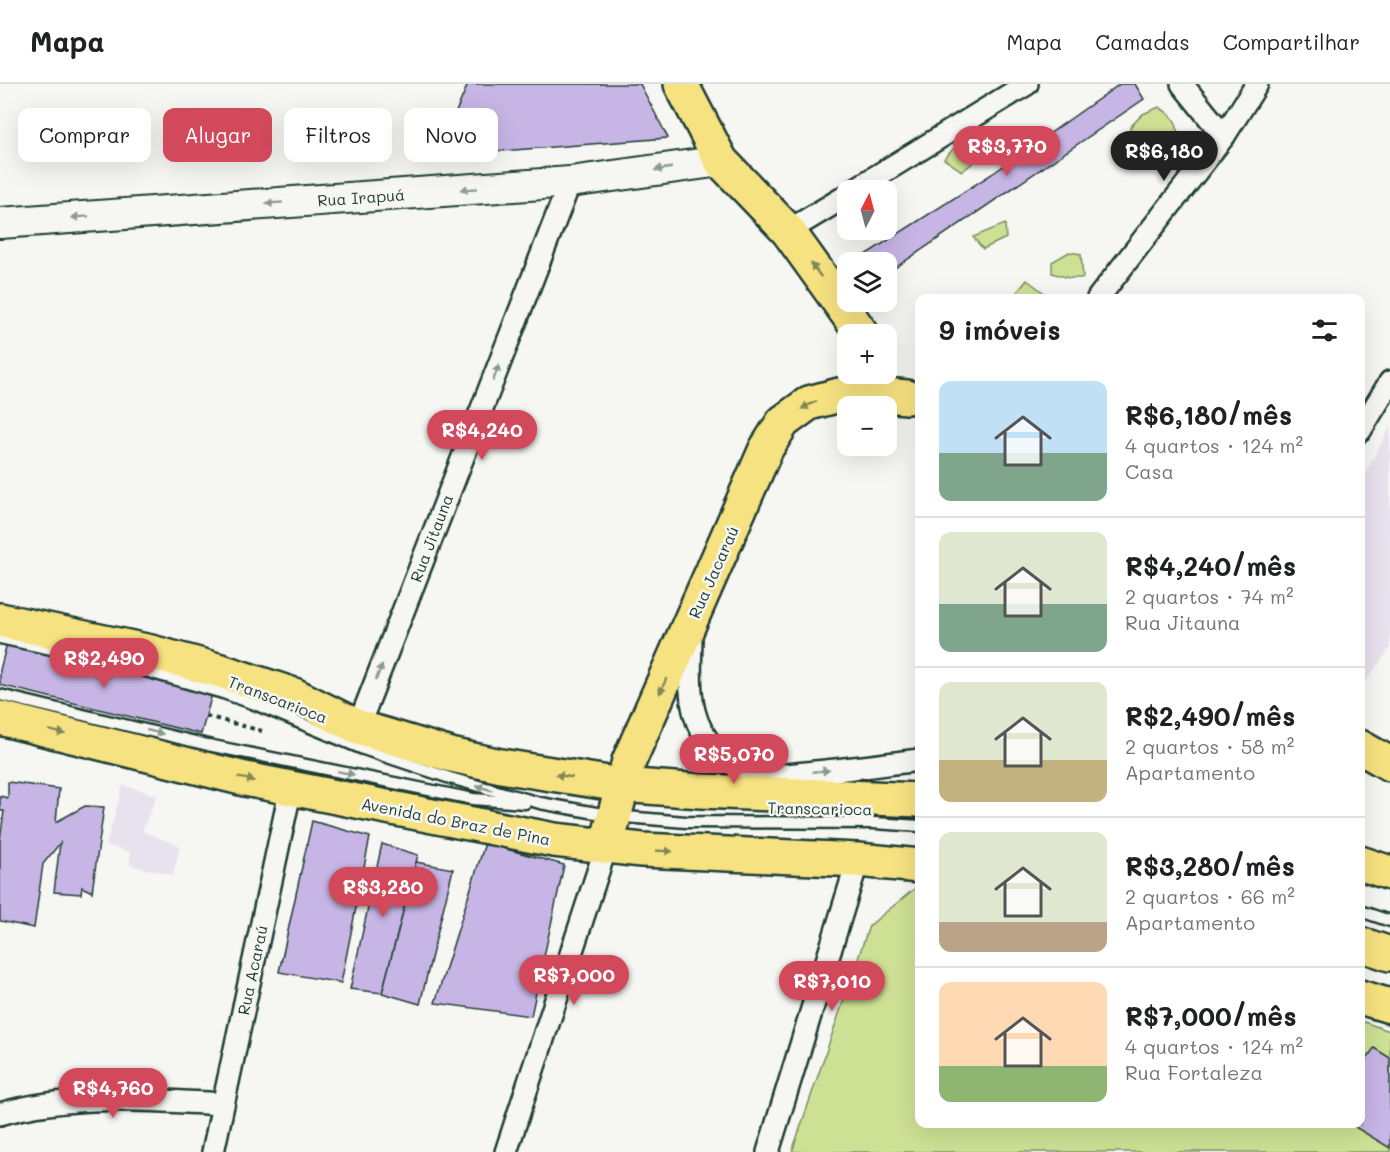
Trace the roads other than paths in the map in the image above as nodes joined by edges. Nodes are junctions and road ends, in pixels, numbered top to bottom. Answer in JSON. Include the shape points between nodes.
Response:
{"nodes":[{"id":1,"x":681,"y":84,"type":"edge"},
{"id":2,"x":1028,"y":84,"type":"edge"},
{"id":3,"x":1182,"y":84,"type":"edge"},
{"id":4,"x":1257,"y":84,"type":"edge"},
{"id":5,"x":1224,"y":136,"type":"junction"},
{"id":6,"x":721,"y":161,"type":"junction"},
{"id":7,"x":870,"y":180,"type":"edge"},
{"id":8,"x":570,"y":182,"type":"junction"},
{"id":9,"x":837,"y":202,"type":"edge"},
{"id":10,"x":0,"y":223,"type":"edge"},
{"id":11,"x":788,"y":231,"type":"junction"},
{"id":12,"x":1101,"y":294,"type":"edge"},
{"id":13,"x":855,"y":324,"type":"edge"},
{"id":14,"x":1390,"y":382,"type":"edge"},
{"id":15,"x":897,"y":383,"type":"edge"},
{"id":16,"x":913,"y":404,"type":"edge"},
{"id":17,"x":1365,"y":423,"type":"edge"},
{"id":18,"x":0,"y":620,"type":"edge"},
{"id":19,"x":692,"y":621,"type":"junction"},
{"id":20,"x":0,"y":638,"type":"edge"},
{"id":21,"x":0,"y":695,"type":"edge"},
{"id":22,"x":0,"y":718,"type":"edge"},
{"id":23,"x":358,"y":727,"type":"junction"},
{"id":24,"x":1365,"y":750,"type":"edge"},
{"id":25,"x":915,"y":761,"type":"edge"},
{"id":26,"x":1390,"y":764,"type":"edge"},
{"id":27,"x":621,"y":785,"type":"junction"},
{"id":28,"x":291,"y":788,"type":"junction"},
{"id":29,"x":915,"y":800,"type":"edge"},
{"id":30,"x":540,"y":803,"type":"junction"},
{"id":31,"x":613,"y":816,"type":"junction"},
{"id":32,"x":915,"y":826,"type":"edge"},
{"id":33,"x":606,"y":847,"type":"junction"},
{"id":34,"x":858,"y":860,"type":"junction"},
{"id":35,"x":1365,"y":865,"type":"edge"},
{"id":36,"x":915,"y":866,"type":"edge"},
{"id":37,"x":1390,"y":873,"type":"edge"},
{"id":38,"x":1365,"y":913,"type":"edge"},
{"id":39,"x":1390,"y":921,"type":"edge"},
{"id":40,"x":1365,"y":946,"type":"edge"},
{"id":41,"x":1390,"y":954,"type":"edge"},
{"id":42,"x":1365,"y":998,"type":"edge"},
{"id":43,"x":1390,"y":1006,"type":"edge"},
{"id":44,"x":224,"y":1104,"type":"junction"},
{"id":45,"x":0,"y":1114,"type":"edge"},
{"id":46,"x":213,"y":1152,"type":"edge"},
{"id":47,"x":506,"y":1152,"type":"edge"},
{"id":48,"x":768,"y":1152,"type":"edge"}],
"edges":[{"from":1,"to":6,"type":"main road"},
{"from":2,"to":7,"type":"street"},
{"from":3,"to":5,"type":"street"},
{"from":4,"to":5,"type":"street"},
{"from":5,"to":12,"type":"street"},
{"from":6,"to":8,"type":"street","name":"Rua Irapuá","one_way":true},
{"from":6,"to":11,"type":"main road"},
{"from":8,"to":10,"type":"street","name":"Rua Irapuá","one_way":true},
{"from":23,"to":8,"type":"street","name":"Rua Jitauna","one_way":true},
{"from":9,"to":11,"type":"street"},
{"from":13,"to":11,"type":"main road","one_way":true},
{"from":14,"to":17,"type":"street"},
{"from":15,"to":16,"type":"main road"},
{"from":16,"to":19,"type":"main road","name":"Rua Jacaraú","one_way":true,"via":[[851,392],[808,403],[783,422],[766,449]]},
{"from":18,"to":23,"type":"main road","via":[[221,671],[294,695]]},
{"from":19,"to":25,"type":"street","one_way":true,"via":[[694,712],[709,743],[730,762],[755,773],[787,774]]},
{"from":19,"to":27,"type":"main road","name":"Rua Jacaraú","one_way":true},
{"from":30,"to":20,"type":"lane","name":"Transcarioca","one_way":true,"via":[[363,749],[223,693],[117,663]]},
{"from":21,"to":30,"type":"lane","name":"Transcarioca","one_way":true,"via":[[208,745],[473,799]]},
{"from":22,"to":28,"type":"main road","name":"Avenida do Braz de Pina","one_way":true},
{"from":27,"to":23,"type":"main road","one_way":true,"via":[[501,766]]},
{"from":24,"to":26,"type":"main road"},
{"from":27,"to":29,"type":"main road"},
{"from":27,"to":31,"type":"main road","name":"Rua Jacaraú"},
{"from":28,"to":33,"type":"main road","name":"Avenida do Braz de Pina","via":[[475,826]]},
{"from":28,"to":44,"type":"street","name":"Rua Acaraú"},
{"from":30,"to":31,"type":"lane","name":"Transcarioca"},
{"from":31,"to":32,"type":"lane","name":"Transcarioca","via":[[686,822]]},
{"from":31,"to":33,"type":"main road","name":"Rua Jacaraú"},
{"from":33,"to":34,"type":"main road","name":"Avenida do Braz de Pina","one_way":true},
{"from":33,"to":47,"type":"street"},
{"from":34,"to":36,"type":"main road","name":"Avenida do Braz de Pina"},
{"from":34,"to":48,"type":"street"},
{"from":35,"to":37,"type":"main road"},
{"from":38,"to":39,"type":"lane"},
{"from":40,"to":41,"type":"main road"},
{"from":42,"to":43,"type":"main road"},
{"from":44,"to":45,"type":"street","via":[[84,1100],[37,1104]]},
{"from":44,"to":46,"type":"street","name":"Rua Acaraú"}]}
